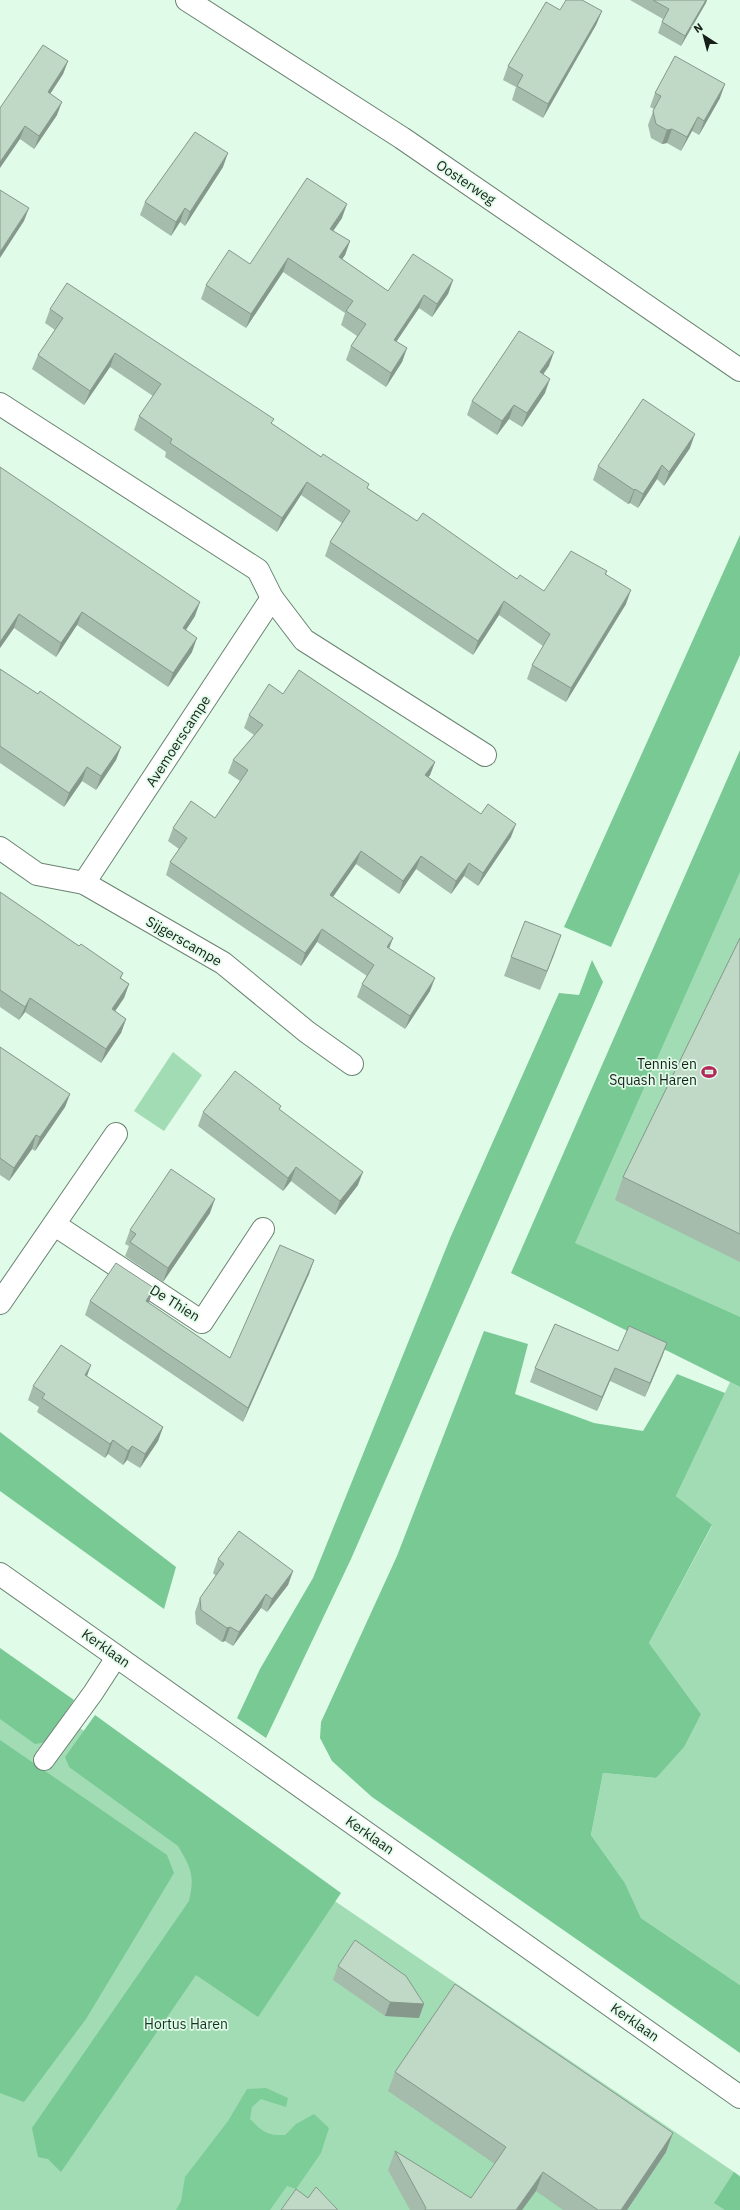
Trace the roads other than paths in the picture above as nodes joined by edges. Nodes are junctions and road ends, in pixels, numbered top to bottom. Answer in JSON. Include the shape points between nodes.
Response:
{"nodes":[{"id":1,"x":187,"y":0,"type":"edge"},
{"id":2,"x":740,"y":370,"type":"edge"},
{"id":3,"x":0,"y":404,"type":"edge"},
{"id":4,"x":272,"y":598,"type":"junction"},
{"id":5,"x":485,"y":755,"type":"dead end"},
{"id":6,"x":0,"y":848,"type":"edge"},
{"id":7,"x":84,"y":883,"type":"junction"},
{"id":8,"x":352,"y":1064,"type":"dead end"},
{"id":9,"x":116,"y":1134,"type":"dead end"},
{"id":10,"x":55,"y":1225,"type":"junction"},
{"id":11,"x":263,"y":1229,"type":"dead end"},
{"id":12,"x":0,"y":1303,"type":"edge"},
{"id":13,"x":0,"y":1574,"type":"edge"},
{"id":14,"x":117,"y":1656,"type":"junction"},
{"id":15,"x":44,"y":1760,"type":"dead end"},
{"id":16,"x":740,"y":2096,"type":"edge"}],
"edges":[{"from":1,"to":2,"type":"street","name":"Oosterweg","via":[[402,138]]},
{"from":3,"to":4,"type":"street","via":[[258,570]]},
{"from":4,"to":5,"type":"street","via":[[304,640]]},
{"from":4,"to":7,"type":"street","name":"Avemoerscampe"},
{"from":6,"to":7,"type":"street","name":"Sijgerscampe","via":[[37,874]]},
{"from":7,"to":8,"type":"street","name":"Sijgerscampe","via":[[223,963],[307,1032]]},
{"from":9,"to":10,"type":"street"},
{"from":10,"to":11,"type":"street","name":"De Thien","via":[[202,1322]]},
{"from":10,"to":12,"type":"street"},
{"from":13,"to":14,"type":"street","name":"Kerklaan"},
{"from":14,"to":15,"type":"lane"},
{"from":14,"to":16,"type":"street","name":"Kerklaan"}]}
